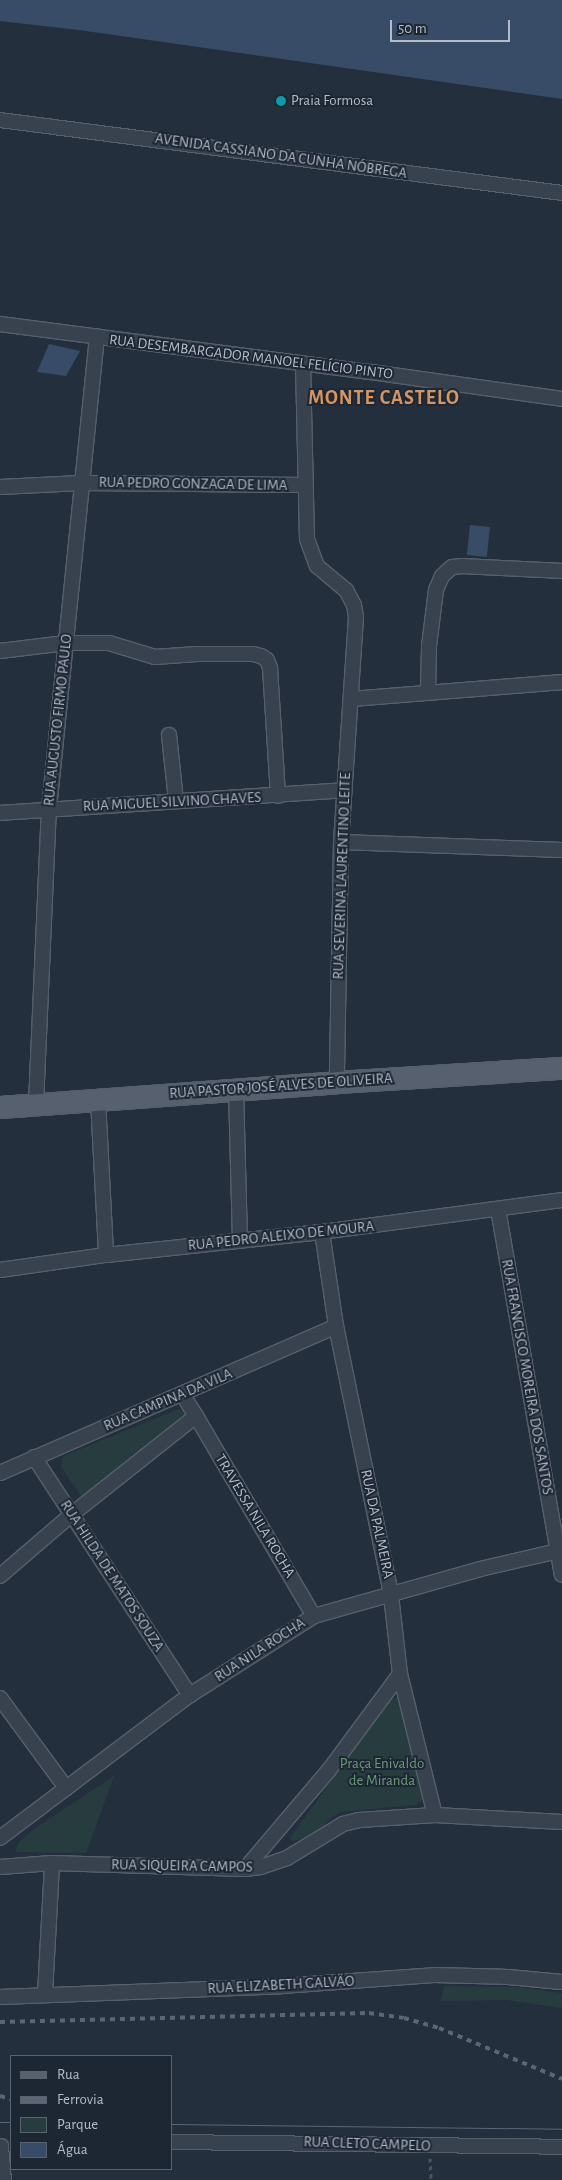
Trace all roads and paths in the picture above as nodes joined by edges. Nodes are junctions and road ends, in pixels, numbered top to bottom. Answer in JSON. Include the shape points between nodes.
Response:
{"nodes":[{"id":1,"x":0,"y":120,"type":"edge"},
{"id":2,"x":562,"y":193,"type":"edge"},
{"id":3,"x":0,"y":324,"type":"edge"},
{"id":4,"x":97,"y":336,"type":"junction"},
{"id":5,"x":303,"y":364,"type":"junction"},
{"id":6,"x":562,"y":399,"type":"edge"},
{"id":7,"x":81,"y":483,"type":"junction"},
{"id":8,"x":304,"y":485,"type":"junction"},
{"id":9,"x":0,"y":487,"type":"edge"},
{"id":10,"x":562,"y":571,"type":"edge"},
{"id":11,"x":66,"y":643,"type":"junction"},
{"id":12,"x":0,"y":650,"type":"edge"},
{"id":13,"x":562,"y":682,"type":"edge"},
{"id":14,"x":428,"y":692,"type":"junction"},
{"id":15,"x":352,"y":700,"type":"junction"},
{"id":16,"x":169,"y":735,"type":"dead end"},
{"id":17,"x":344,"y":790,"type":"junction"},
{"id":18,"x":278,"y":796,"type":"junction"},
{"id":19,"x":176,"y":802,"type":"junction"},
{"id":20,"x":49,"y":809,"type":"junction"},
{"id":21,"x":0,"y":813,"type":"edge"},
{"id":22,"x":340,"y":842,"type":"junction"},
{"id":23,"x":562,"y":850,"type":"edge"},
{"id":24,"x":562,"y":1068,"type":"edge"},
{"id":25,"x":337,"y":1082,"type":"junction"},
{"id":26,"x":236,"y":1089,"type":"junction"},
{"id":27,"x":98,"y":1100,"type":"junction"},
{"id":28,"x":36,"y":1104,"type":"junction"},
{"id":29,"x":0,"y":1107,"type":"edge"},
{"id":30,"x":562,"y":1200,"type":"edge"},
{"id":31,"x":498,"y":1209,"type":"junction"},
{"id":32,"x":322,"y":1232,"type":"junction"},
{"id":33,"x":240,"y":1240,"type":"junction"},
{"id":34,"x":106,"y":1256,"type":"junction"},
{"id":35,"x":0,"y":1270,"type":"edge"},
{"id":36,"x":336,"y":1326,"type":"junction"},
{"id":37,"x":182,"y":1394,"type":"junction"},
{"id":38,"x":196,"y":1416,"type":"junction"},
{"id":39,"x":34,"y":1457,"type":"junction"},
{"id":40,"x":0,"y":1472,"type":"edge"},
{"id":41,"x":71,"y":1515,"type":"junction"},
{"id":42,"x":560,"y":1551,"type":"edge"},
{"id":43,"x":562,"y":1574,"type":"edge"},
{"id":44,"x":0,"y":1576,"type":"edge"},
{"id":45,"x":391,"y":1594,"type":"junction"},
{"id":46,"x":314,"y":1616,"type":"junction"},
{"id":47,"x":400,"y":1674,"type":"junction"},
{"id":48,"x":190,"y":1695,"type":"junction"},
{"id":49,"x":0,"y":1698,"type":"edge"},
{"id":50,"x":66,"y":1788,"type":"junction"},
{"id":51,"x":435,"y":1815,"type":"junction"},
{"id":52,"x":562,"y":1822,"type":"edge"},
{"id":53,"x":0,"y":1838,"type":"edge"},
{"id":54,"x":52,"y":1864,"type":"junction"},
{"id":55,"x":0,"y":1867,"type":"edge"},
{"id":56,"x":245,"y":1870,"type":"junction"},
{"id":57,"x":562,"y":1982,"type":"edge"},
{"id":58,"x":45,"y":1994,"type":"junction"},
{"id":59,"x":0,"y":1997,"type":"edge"},
{"id":60,"x":172,"y":2142,"type":"edge"},
{"id":61,"x":4,"y":2146,"type":"edge"},
{"id":62,"x":430,"y":2146,"type":"junction"},
{"id":63,"x":562,"y":2147,"type":"edge"},
{"id":64,"x":4,"y":2180,"type":"edge"},
{"id":65,"x":431,"y":2180,"type":"edge"}],
"edges":[{"from":1,"to":2,"type":"street","name":"AVENIDA CASSIANO DA CUNHA NÓBREGA"},
{"from":3,"to":4,"type":"street","name":"RUA DESEMBARGADOR MANOEL FELÍCIO PINTO"},
{"from":4,"to":5,"type":"street","name":"RUA DESEMBARGADOR MANOEL FELÍCIO PINTO"},
{"from":4,"to":7,"type":"street","name":"RUA AUGUSTO FIRMO PAULO"},
{"from":5,"to":6,"type":"street","name":"RUA DESEMBARGADOR MANOEL FELÍCIO PINTO"},
{"from":5,"to":8,"type":"street","name":"RUA SEVERINA LAURENTINO LEITE"},
{"from":7,"to":8,"type":"street","name":"RUA PEDRO GONZAGA DE LIMA"},
{"from":7,"to":9,"type":"street","name":"RUA PEDRO GONZAGA DE LIMA"},
{"from":7,"to":11,"type":"street","name":"RUA AUGUSTO FIRMO PAULO"},
{"from":8,"to":15,"type":"street","name":"RUA SEVERINA LAURENTINO LEITE","via":[[311,555],[317,566],[346,590],[356,617]]},
{"from":10,"to":14,"type":"street","via":[[463,566],[452,567],[442,576],[436,590],[429,646]]},
{"from":11,"to":12,"type":"street"},
{"from":11,"to":18,"type":"street","via":[[109,643],[155,657],[253,654],[267,660]]},
{"from":11,"to":20,"type":"street","name":"RUA AUGUSTO FIRMO PAULO"},
{"from":13,"to":14,"type":"street"},
{"from":14,"to":15,"type":"street"},
{"from":15,"to":17,"type":"street","name":"RUA SEVERINA LAURENTINO LEITE"},
{"from":16,"to":19,"type":"street"},
{"from":17,"to":18,"type":"street","name":"RUA MIGUEL SILVINO CHAVES"},
{"from":17,"to":22,"type":"street","name":"RUA SEVERINA LAURENTINO LEITE"},
{"from":18,"to":19,"type":"street","name":"RUA MIGUEL SILVINO CHAVES"},
{"from":19,"to":20,"type":"street","name":"RUA MIGUEL SILVINO CHAVES"},
{"from":20,"to":21,"type":"street","name":"RUA MIGUEL SILVINO CHAVES"},
{"from":20,"to":28,"type":"street","name":"RUA AUGUSTO FIRMO PAULO"},
{"from":22,"to":23,"type":"street"},
{"from":22,"to":25,"type":"street","name":"RUA SEVERINA LAURENTINO LEITE"},
{"from":24,"to":25,"type":"main road","name":"RUA PASTOR JOSÉ ALVES DE OLIVEIRA"},
{"from":25,"to":26,"type":"main road","name":"RUA PASTOR JOSÉ ALVES DE OLIVEIRA"},
{"from":26,"to":27,"type":"main road","name":"RUA PASTOR JOSÉ ALVES DE OLIVEIRA"},
{"from":26,"to":33,"type":"street"},
{"from":27,"to":28,"type":"main road","name":"RUA PASTOR JOSÉ ALVES DE OLIVEIRA"},
{"from":27,"to":34,"type":"street"},
{"from":28,"to":29,"type":"main road","name":"RUA PASTOR JOSÉ ALVES DE OLIVEIRA"},
{"from":30,"to":31,"type":"street","name":"RUA PEDRO ALEIXO DE MOURA"},
{"from":31,"to":32,"type":"street","name":"RUA PEDRO ALEIXO DE MOURA"},
{"from":31,"to":42,"type":"street","name":"RUA FRANCISCO MOREIRA DOS SANTOS"},
{"from":32,"to":33,"type":"street","name":"RUA PEDRO ALEIXO DE MOURA"},
{"from":32,"to":36,"type":"street","name":"RUA DA PALMEIRA"},
{"from":33,"to":34,"type":"street","name":"RUA PEDRO ALEIXO DE MOURA"},
{"from":34,"to":35,"type":"street","name":"RUA PEDRO ALEIXO DE MOURA"},
{"from":36,"to":37,"type":"street","name":"RUA CAMPINA DA VILA"},
{"from":36,"to":45,"type":"street","name":"RUA DA PALMEIRA"},
{"from":37,"to":38,"type":"street","name":"TRAVESSA NILA ROCHA"},
{"from":37,"to":39,"type":"street","name":"RUA CAMPINA DA VILA"},
{"from":38,"to":41,"type":"street"},
{"from":38,"to":46,"type":"street","name":"TRAVESSA NILA ROCHA"},
{"from":39,"to":40,"type":"street","name":"RUA CAMPINA DA VILA"},
{"from":39,"to":41,"type":"street","name":"RUA HILDA DE MATOS SOUZA"},
{"from":41,"to":44,"type":"street"},
{"from":41,"to":48,"type":"street","name":"RUA HILDA DE MATOS SOUZA"},
{"from":42,"to":43,"type":"street","name":"RUA FRANCISCO MOREIRA DOS SANTOS"},
{"from":42,"to":45,"type":"street","name":"RUA NILA ROCHA"},
{"from":45,"to":46,"type":"street","name":"RUA NILA ROCHA"},
{"from":45,"to":47,"type":"street","name":"RUA DA PALMEIRA"},
{"from":46,"to":48,"type":"street","name":"RUA NILA ROCHA"},
{"from":47,"to":51,"type":"street","name":"RUA DA PALMEIRA"},
{"from":47,"to":56,"type":"street","via":[[329,1770]]},
{"from":48,"to":50,"type":"street","name":"RUA NILA ROCHA"},
{"from":49,"to":50,"type":"street"},
{"from":50,"to":53,"type":"street","name":"RUA NILA ROCHA"},
{"from":51,"to":52,"type":"street","name":"RUA SIQUEIRA CAMPOS"},
{"from":51,"to":56,"type":"street","name":"RUA SIQUEIRA CAMPOS","via":[[350,1822],[288,1858]]},
{"from":54,"to":55,"type":"street","name":"RUA SIQUEIRA CAMPOS"},
{"from":54,"to":56,"type":"street","name":"RUA SIQUEIRA CAMPOS"},
{"from":54,"to":58,"type":"street"},
{"from":57,"to":58,"type":"street","name":"RUA ELIZABETH GALVÃO","via":[[434,1975],[282,1986]]},
{"from":58,"to":59,"type":"street","name":"RUA ELIZABETH GALVÃO"},
{"from":60,"to":62,"type":"street","name":"RUA CLETO CAMPELO"},
{"from":61,"to":64,"type":"street"},
{"from":62,"to":63,"type":"street","name":"RUA CLETO CAMPELO"},
{"from":62,"to":65,"type":"path"}]}
